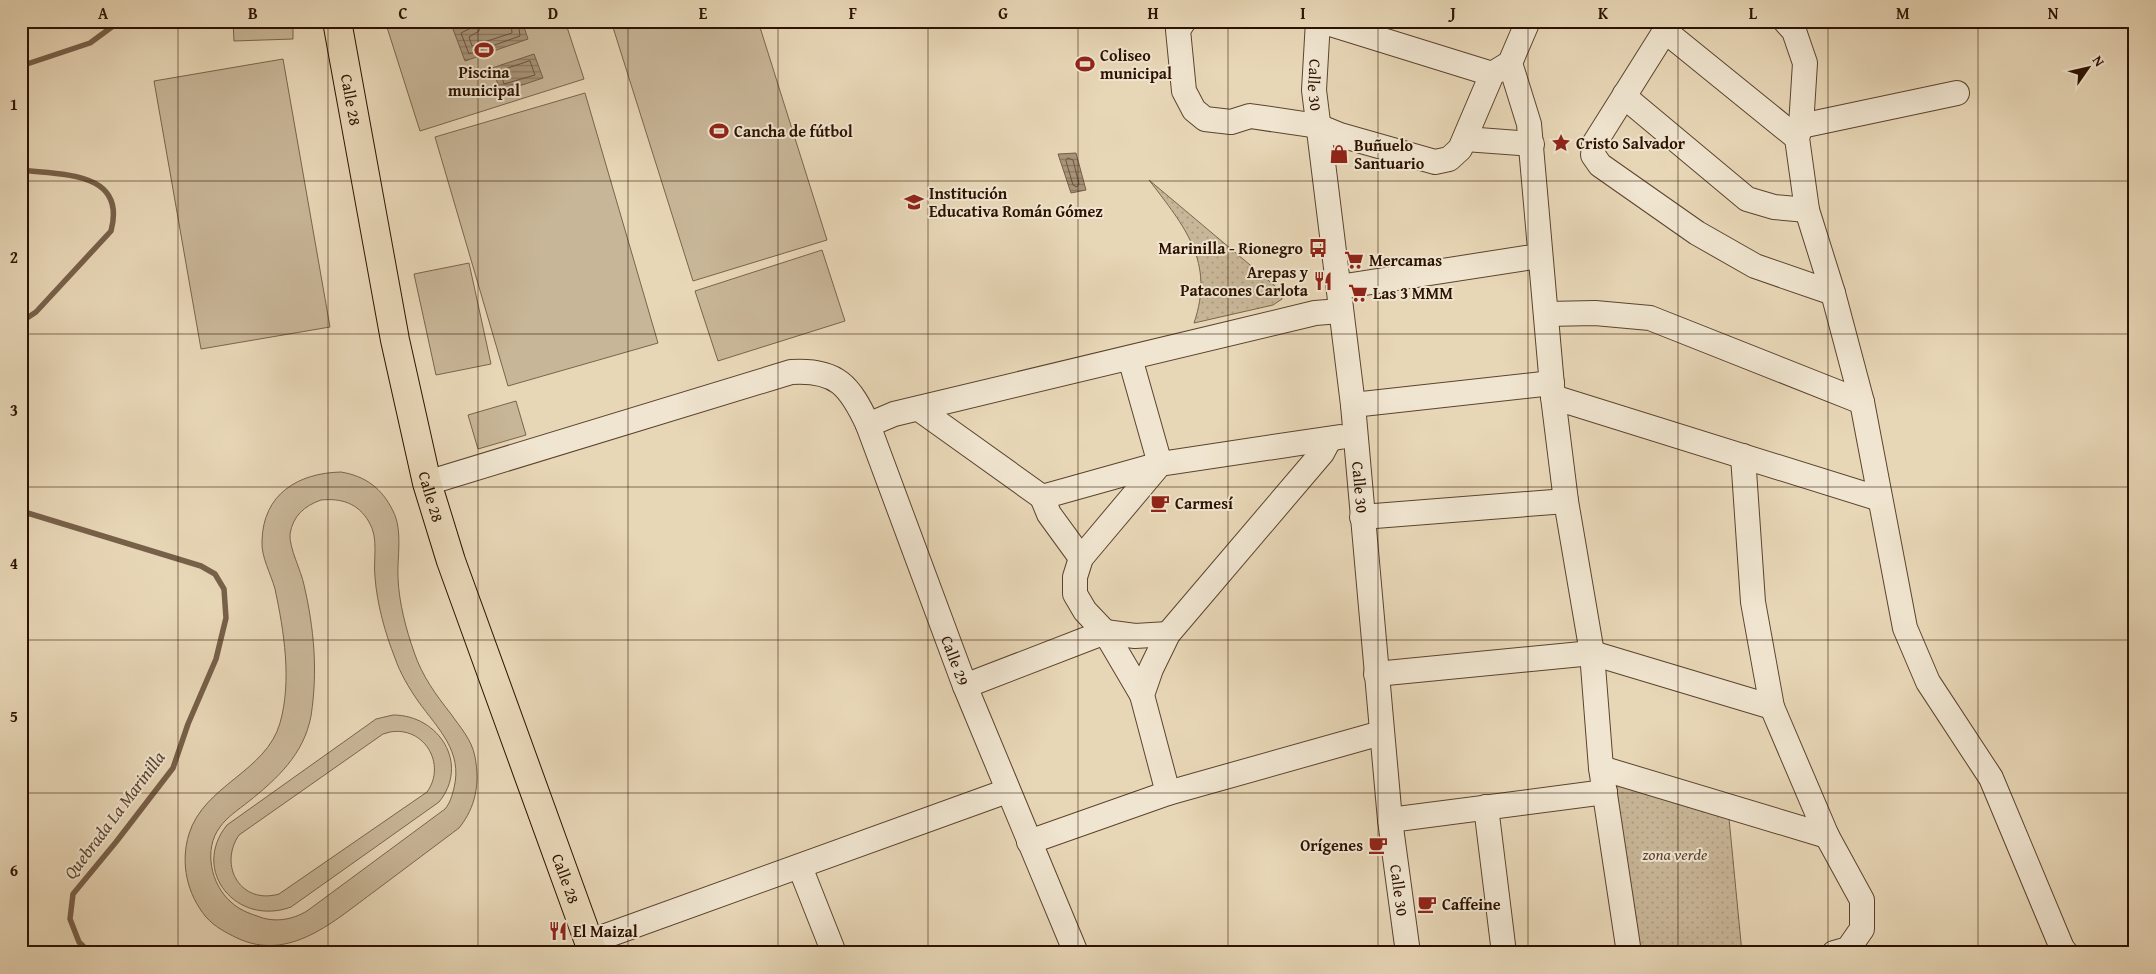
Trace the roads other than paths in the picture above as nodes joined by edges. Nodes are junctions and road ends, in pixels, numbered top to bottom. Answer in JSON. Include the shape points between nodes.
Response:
{"nodes":[{"id":1,"x":337,"y":21,"type":"edge"},
{"id":2,"x":1184,"y":21,"type":"edge"},
{"id":3,"x":1319,"y":21,"type":"edge"},
{"id":4,"x":1528,"y":21,"type":"edge"},
{"id":5,"x":1786,"y":21,"type":"edge"},
{"id":6,"x":1667,"y":26,"type":"edge"},
{"id":7,"x":1501,"y":69,"type":"junction"},
{"id":8,"x":1957,"y":93,"type":"dead end"},
{"id":9,"x":1625,"y":94,"type":"junction"},
{"id":10,"x":1318,"y":126,"type":"junction"},
{"id":11,"x":1799,"y":132,"type":"junction"},
{"id":12,"x":1465,"y":139,"type":"junction"},
{"id":13,"x":1532,"y":144,"type":"junction"},
{"id":14,"x":1807,"y":210,"type":"junction"},
{"id":15,"x":1539,"y":256,"type":"junction"},
{"id":16,"x":1339,"y":287,"type":"junction"},
{"id":17,"x":1833,"y":293,"type":"junction"},
{"id":18,"x":1340,"y":311,"type":"junction"},
{"id":19,"x":1546,"y":314,"type":"junction"},
{"id":20,"x":1130,"y":358,"type":"junction"},
{"id":21,"x":1553,"y":390,"type":"junction"},
{"id":22,"x":1862,"y":402,"type":"junction"},
{"id":23,"x":1353,"y":405,"type":"junction"},
{"id":24,"x":919,"y":408,"type":"junction"},
{"id":25,"x":868,"y":425,"type":"junction"},
{"id":26,"x":1355,"y":434,"type":"junction"},
{"id":27,"x":1329,"y":440,"type":"junction"},
{"id":28,"x":1743,"y":456,"type":"junction"},
{"id":29,"x":1160,"y":464,"type":"junction"},
{"id":30,"x":427,"y":483,"type":"junction"},
{"id":31,"x":1042,"y":497,"type":"junction"},
{"id":32,"x":1880,"y":499,"type":"junction"},
{"id":33,"x":1566,"y":500,"type":"junction"},
{"id":34,"x":1362,"y":517,"type":"junction"},
{"id":35,"x":1081,"y":558,"type":"junction"},
{"id":36,"x":1105,"y":632,"type":"junction"},
{"id":37,"x":1168,"y":634,"type":"junction"},
{"id":38,"x":1592,"y":653,"type":"junction"},
{"id":39,"x":1376,"y":674,"type":"junction"},
{"id":40,"x":965,"y":686,"type":"junction"},
{"id":41,"x":1142,"y":695,"type":"junction"},
{"id":42,"x":1772,"y":707,"type":"junction"},
{"id":43,"x":1381,"y":733,"type":"junction"},
{"id":44,"x":1601,"y":768,"type":"junction"},
{"id":45,"x":1007,"y":791,"type":"junction"},
{"id":46,"x":1605,"y":792,"type":"junction"},
{"id":47,"x":1168,"y":793,"type":"junction"},
{"id":48,"x":1486,"y":807,"type":"junction"},
{"id":49,"x":1390,"y":820,"type":"junction"},
{"id":50,"x":1827,"y":836,"type":"junction"},
{"id":51,"x":1029,"y":842,"type":"junction"},
{"id":52,"x":800,"y":867,"type":"junction"},
{"id":53,"x":591,"y":947,"type":"edge"},
{"id":54,"x":834,"y":953,"type":"edge"},
{"id":55,"x":1076,"y":953,"type":"edge"},
{"id":56,"x":1408,"y":953,"type":"edge"},
{"id":57,"x":1504,"y":953,"type":"edge"},
{"id":58,"x":1629,"y":953,"type":"edge"},
{"id":59,"x":1834,"y":953,"type":"edge"},
{"id":60,"x":2066,"y":953,"type":"edge"}],
"edges":[{"from":1,"to":30,"type":"main road","name":"Calle 28","via":[[395,340]]},
{"from":2,"to":10,"type":"street","via":[[1178,30],[1184,91],[1194,110],[1205,119],[1231,122],[1250,116]]},
{"from":3,"to":7,"type":"street"},
{"from":3,"to":10,"type":"street","name":"Calle 30","via":[[1314,90]]},
{"from":4,"to":7,"type":"street"},
{"from":5,"to":11,"type":"street","via":[[1794,30],[1805,63]]},
{"from":6,"to":9,"type":"street"},
{"from":6,"to":11,"type":"street"},
{"from":7,"to":12,"type":"street"},
{"from":7,"to":13,"type":"street","via":[[1526,110]]},
{"from":8,"to":11,"type":"street"},
{"from":9,"to":14,"type":"street","via":[[1747,199],[1774,207]]},
{"from":9,"to":17,"type":"street","via":[[1594,144],[1593,155],[1600,165],[1697,233],[1755,266]]},
{"from":10,"to":12,"type":"street","via":[[1436,162],[1449,159]]},
{"from":10,"to":16,"type":"street","name":"Calle 30"},
{"from":11,"to":14,"type":"street"},
{"from":12,"to":13,"type":"street"},
{"from":13,"to":15,"type":"street"},
{"from":14,"to":17,"type":"street"},
{"from":15,"to":16,"type":"street"},
{"from":15,"to":19,"type":"street"},
{"from":16,"to":18,"type":"street","name":"Calle 30"},
{"from":17,"to":22,"type":"street"},
{"from":18,"to":20,"type":"street","via":[[1315,313]]},
{"from":18,"to":23,"type":"street","name":"Calle 30"},
{"from":19,"to":21,"type":"street"},
{"from":19,"to":22,"type":"street","via":[[1595,313],[1650,318]]},
{"from":20,"to":24,"type":"street"},
{"from":20,"to":29,"type":"street"},
{"from":21,"to":23,"type":"street"},
{"from":21,"to":28,"type":"street"},
{"from":21,"to":33,"type":"street"},
{"from":22,"to":32,"type":"street"},
{"from":23,"to":26,"type":"street","name":"Calle 30"},
{"from":24,"to":25,"type":"street"},
{"from":24,"to":31,"type":"street"},
{"from":25,"to":30,"type":"street","name":"Calle 29","via":[[850,392],[829,375],[812,371],[791,372]]},
{"from":25,"to":40,"type":"street","name":"Calle 29"},
{"from":26,"to":27,"type":"street"},
{"from":26,"to":34,"type":"street","name":"Calle 30"},
{"from":27,"to":29,"type":"street"},
{"from":27,"to":37,"type":"street","via":[[1322,453]]},
{"from":28,"to":32,"type":"street"},
{"from":28,"to":42,"type":"street","via":[[1753,602]]},
{"from":29,"to":31,"type":"street"},
{"from":29,"to":35,"type":"street"},
{"from":30,"to":53,"type":"main road","name":"Calle 28","via":[[451,562]]},
{"from":31,"to":35,"type":"street","via":[[1049,514]]},
{"from":32,"to":60,"type":"street","via":[[1905,628],[1928,682],[1991,778]]},
{"from":33,"to":34,"type":"street"},
{"from":33,"to":38,"type":"street"},
{"from":34,"to":39,"type":"street","name":"Calle 30"},
{"from":35,"to":36,"type":"street","via":[[1075,577],[1075,594],[1085,611]]},
{"from":36,"to":37,"type":"street","via":[[1135,636]]},
{"from":36,"to":40,"type":"street"},
{"from":36,"to":41,"type":"street"},
{"from":37,"to":41,"type":"street"},
{"from":38,"to":39,"type":"street"},
{"from":38,"to":42,"type":"street"},
{"from":38,"to":44,"type":"street"},
{"from":39,"to":43,"type":"street","name":"Calle 30"},
{"from":40,"to":45,"type":"street","name":"Calle 29"},
{"from":41,"to":47,"type":"street"},
{"from":42,"to":50,"type":"street"},
{"from":43,"to":47,"type":"street"},
{"from":43,"to":49,"type":"street","name":"Calle 30"},
{"from":44,"to":46,"type":"street"},
{"from":44,"to":50,"type":"street"},
{"from":45,"to":51,"type":"street","name":"Calle 29"},
{"from":45,"to":52,"type":"street"},
{"from":46,"to":48,"type":"street"},
{"from":46,"to":58,"type":"street"},
{"from":47,"to":51,"type":"street"},
{"from":48,"to":49,"type":"street"},
{"from":48,"to":57,"type":"street"},
{"from":49,"to":56,"type":"street","name":"Calle 30"},
{"from":50,"to":59,"type":"street","via":[[1862,900],[1862,928],[1848,949]]},
{"from":51,"to":55,"type":"street","name":"Calle 29"},
{"from":52,"to":53,"type":"street"},
{"from":52,"to":54,"type":"street"}]}
